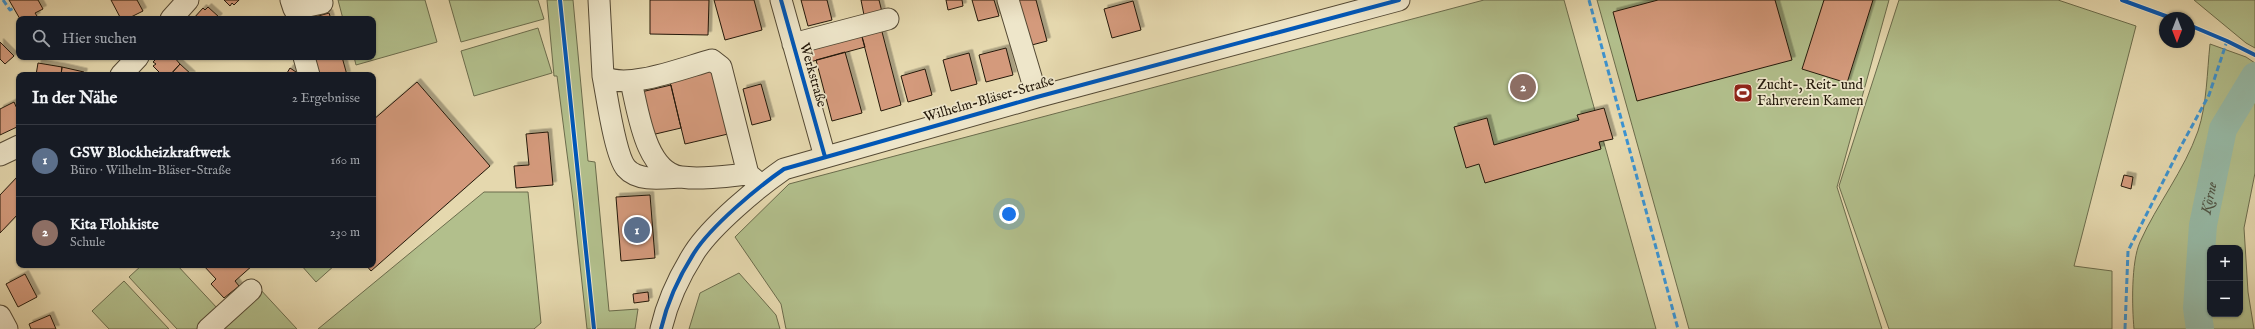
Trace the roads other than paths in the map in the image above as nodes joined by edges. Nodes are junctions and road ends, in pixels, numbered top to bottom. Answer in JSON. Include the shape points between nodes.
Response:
{"nodes":[{"id":1,"x":188,"y":0,"type":"edge"},
{"id":2,"x":599,"y":0,"type":"edge"},
{"id":3,"x":781,"y":0,"type":"edge"},
{"id":4,"x":1008,"y":0,"type":"edge"},
{"id":5,"x":1394,"y":1,"type":"edge"},
{"id":6,"x":322,"y":3,"type":"dead end"},
{"id":7,"x":292,"y":10,"type":"edge"},
{"id":8,"x":174,"y":16,"type":"edge"},
{"id":9,"x":888,"y":18,"type":"dead end"},
{"id":10,"x":793,"y":44,"type":"junction"},
{"id":11,"x":305,"y":60,"type":"edge"},
{"id":12,"x":308,"y":72,"type":"edge"},
{"id":13,"x":602,"y":76,"type":"junction"},
{"id":14,"x":631,"y":82,"type":"junction"},
{"id":15,"x":1037,"y":97,"type":"junction"},
{"id":16,"x":16,"y":147,"type":"edge"},
{"id":17,"x":0,"y":155,"type":"edge"},
{"id":18,"x":825,"y":157,"type":"junction"},
{"id":19,"x":679,"y":177,"type":"junction"},
{"id":20,"x":754,"y":179,"type":"junction"},
{"id":21,"x":251,"y":290,"type":"dead end"},
{"id":22,"x":208,"y":329,"type":"edge"},
{"id":23,"x":661,"y":329,"type":"edge"}],
"edges":[{"from":1,"to":8,"type":"street"},
{"from":2,"to":13,"type":"street"},
{"from":3,"to":10,"type":"street","name":"Werkstraße"},
{"from":4,"to":15,"type":"street"},
{"from":5,"to":15,"type":"street","name":"Wilhelm-Bläser-Straße"},
{"from":6,"to":7,"type":"street"},
{"from":9,"to":10,"type":"street"},
{"from":10,"to":18,"type":"street","name":"Werkstraße"},
{"from":11,"to":12,"type":"street"},
{"from":13,"to":14,"type":"street","via":[[609,81]]},
{"from":13,"to":19,"type":"street","via":[[620,156],[626,169],[638,176]]},
{"from":14,"to":19,"type":"street","via":[[646,141],[658,161]]},
{"from":14,"to":20,"type":"street","via":[[712,60],[721,67]]},
{"from":15,"to":18,"type":"street","name":"Wilhelm-Bläser-Straße"},
{"from":16,"to":17,"type":"street"},
{"from":18,"to":20,"type":"street","name":"Wilhelm-Bläser-Straße"},
{"from":19,"to":20,"type":"street"},
{"from":20,"to":23,"type":"street","name":"Wilhelm-Bläser-Straße","via":[[695,252],[676,289]]},
{"from":21,"to":22,"type":"street"}]}
